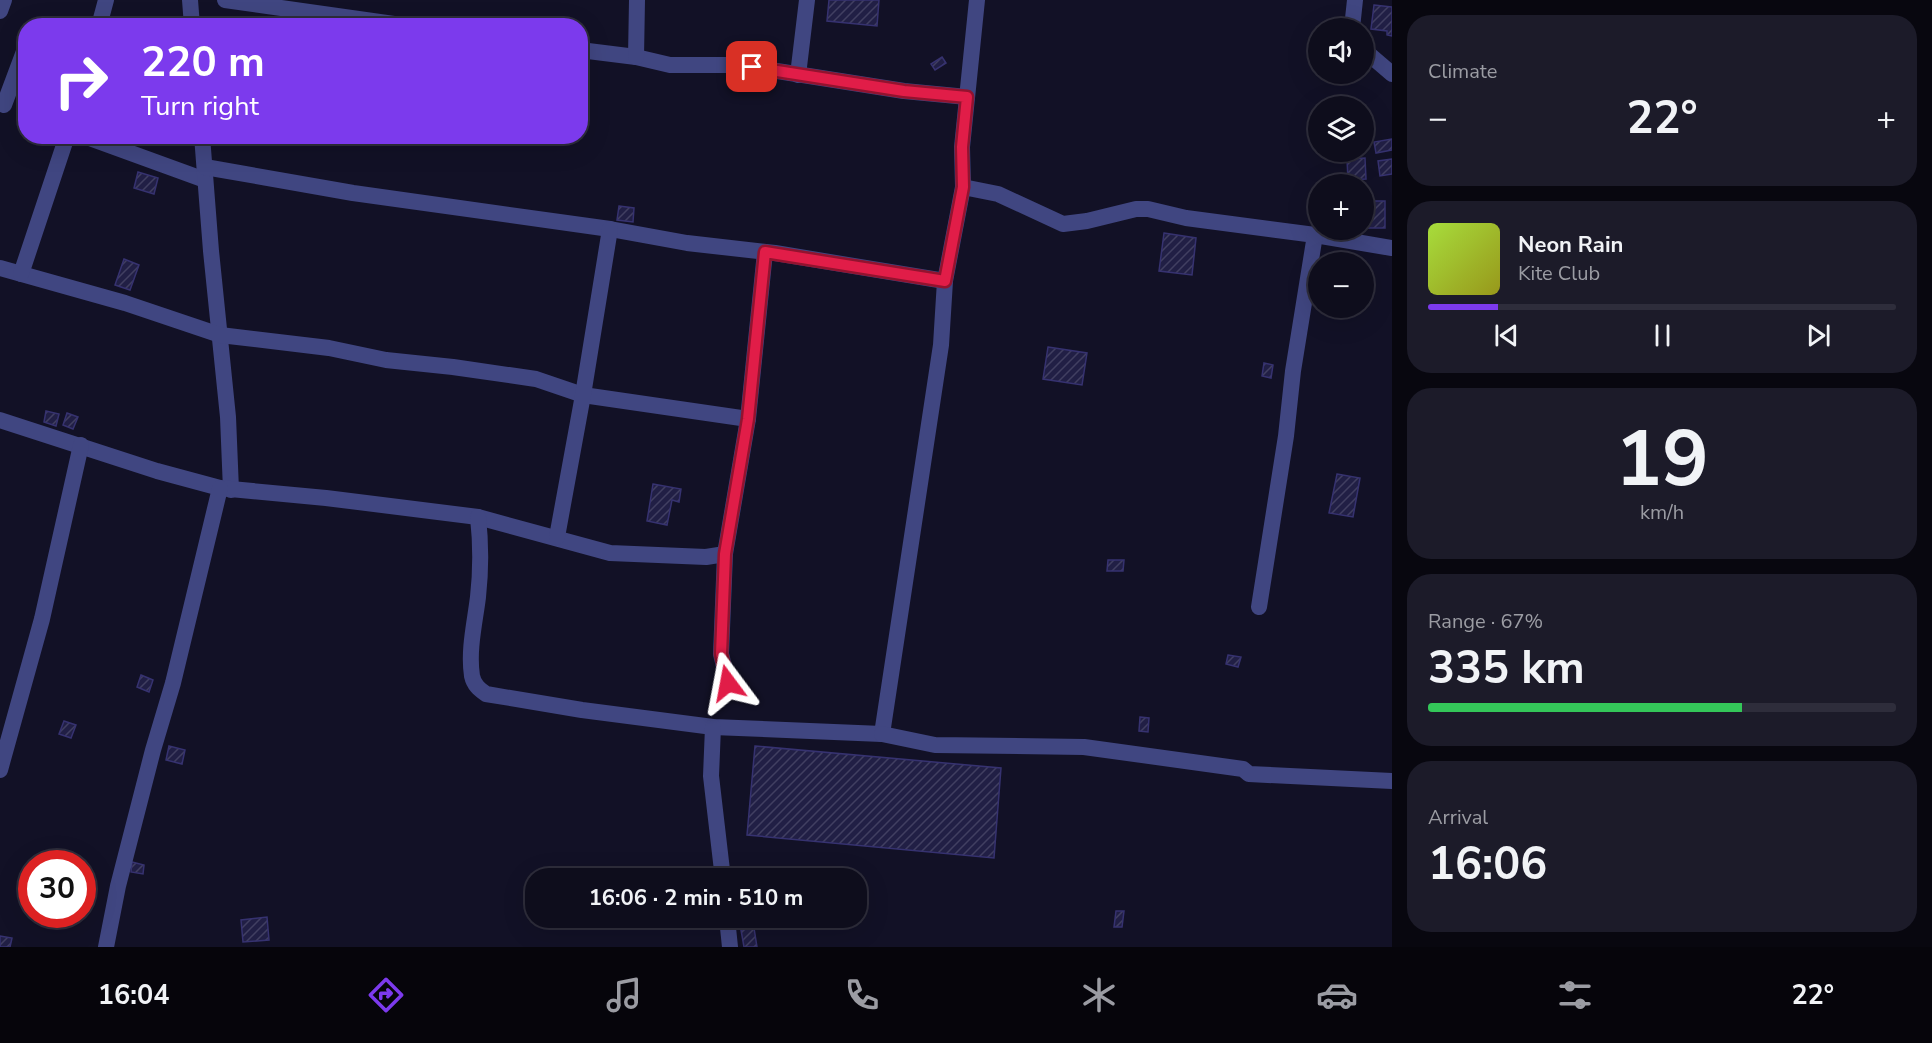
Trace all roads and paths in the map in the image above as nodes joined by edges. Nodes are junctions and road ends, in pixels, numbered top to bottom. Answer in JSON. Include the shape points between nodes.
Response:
{"nodes":[{"id":1,"x":4,"y":0,"type":"edge"},
{"id":2,"x":106,"y":0,"type":"edge"},
{"id":3,"x":190,"y":0,"type":"edge"},
{"id":4,"x":225,"y":0,"type":"edge"},
{"id":5,"x":637,"y":0,"type":"edge"},
{"id":6,"x":807,"y":0,"type":"edge"},
{"id":7,"x":977,"y":0,"type":"edge"},
{"id":8,"x":1355,"y":0,"type":"edge"},
{"id":9,"x":0,"y":11,"type":"edge"},
{"id":10,"x":101,"y":18,"type":"edge"},
{"id":11,"x":191,"y":18,"type":"edge"},
{"id":12,"x":352,"y":18,"type":"edge"},
{"id":13,"x":1353,"y":18,"type":"edge"},
{"id":14,"x":588,"y":51,"type":"edge"},
{"id":15,"x":636,"y":57,"type":"junction"},
{"id":16,"x":1374,"y":59,"type":"edge"},
{"id":17,"x":18,"y":64,"type":"edge"},
{"id":18,"x":1392,"y":74,"type":"edge"},
{"id":19,"x":798,"y":75,"type":"junction"},
{"id":20,"x":4,"y":95,"type":"edge"},
{"id":21,"x":967,"y":97,"type":"junction"},
{"id":22,"x":64,"y":144,"type":"edge"},
{"id":23,"x":109,"y":144,"type":"edge"},
{"id":24,"x":203,"y":144,"type":"edge"},
{"id":25,"x":205,"y":174,"type":"junction"},
{"id":26,"x":963,"y":187,"type":"junction"},
{"id":27,"x":610,"y":229,"type":"junction"},
{"id":28,"x":1308,"y":234,"type":"edge"},
{"id":29,"x":1314,"y":240,"type":"edge"},
{"id":30,"x":1345,"y":240,"type":"edge"},
{"id":31,"x":1392,"y":248,"type":"edge"},
{"id":32,"x":765,"y":252,"type":"junction"},
{"id":33,"x":0,"y":268,"type":"edge"},
{"id":34,"x":21,"y":274,"type":"junction"},
{"id":35,"x":945,"y":281,"type":"junction"},
{"id":36,"x":220,"y":335,"type":"junction"},
{"id":37,"x":583,"y":395,"type":"junction"},
{"id":38,"x":748,"y":419,"type":"junction"},
{"id":39,"x":0,"y":420,"type":"edge"},
{"id":40,"x":81,"y":445,"type":"junction"},
{"id":41,"x":226,"y":489,"type":"junction"},
{"id":42,"x":478,"y":517,"type":"junction"},
{"id":43,"x":557,"y":537,"type":"junction"},
{"id":44,"x":725,"y":554,"type":"junction"},
{"id":45,"x":1259,"y":607,"type":"dead end"},
{"id":46,"x":728,"y":683,"type":"dead end"},
{"id":47,"x":713,"y":727,"type":"junction"},
{"id":48,"x":882,"y":734,"type":"junction"},
{"id":49,"x":0,"y":770,"type":"edge"},
{"id":50,"x":1392,"y":781,"type":"edge"},
{"id":51,"x":722,"y":868,"type":"edge"},
{"id":52,"x":728,"y":928,"type":"edge"},
{"id":53,"x":106,"y":947,"type":"edge"},
{"id":54,"x":730,"y":947,"type":"edge"}],
"edges":[{"from":1,"to":9,"type":"street"},
{"from":2,"to":10,"type":"street"},
{"from":3,"to":11,"type":"street"},
{"from":4,"to":12,"type":"street"},
{"from":5,"to":15,"type":"street"},
{"from":6,"to":19,"type":"street"},
{"from":7,"to":21,"type":"street"},
{"from":8,"to":13,"type":"street"},
{"from":14,"to":15,"type":"street"},
{"from":15,"to":19,"type":"street","via":[[670,65],[728,64]]},
{"from":16,"to":18,"type":"street"},
{"from":17,"to":20,"type":"street"},
{"from":19,"to":21,"type":"street"},
{"from":21,"to":26,"type":"street"},
{"from":22,"to":34,"type":"street"},
{"from":23,"to":25,"type":"street"},
{"from":24,"to":25,"type":"street"},
{"from":25,"to":27,"type":"street"},
{"from":25,"to":36,"type":"street"},
{"from":26,"to":28,"type":"street","via":[[998,194],[1063,224],[1148,209],[1186,218]]},
{"from":26,"to":35,"type":"street"},
{"from":27,"to":32,"type":"street"},
{"from":27,"to":37,"type":"street"},
{"from":29,"to":45,"type":"street"},
{"from":30,"to":31,"type":"street"},
{"from":32,"to":35,"type":"street"},
{"from":32,"to":38,"type":"street"},
{"from":33,"to":34,"type":"street"},
{"from":34,"to":36,"type":"street"},
{"from":35,"to":48,"type":"street","via":[[940,345]]},
{"from":36,"to":37,"type":"street","via":[[536,379]]},
{"from":36,"to":41,"type":"street","via":[[228,417]]},
{"from":37,"to":38,"type":"street"},
{"from":37,"to":43,"type":"street"},
{"from":38,"to":44,"type":"street"},
{"from":39,"to":40,"type":"street"},
{"from":40,"to":41,"type":"street"},
{"from":40,"to":49,"type":"street","via":[[42,619]]},
{"from":41,"to":42,"type":"street"},
{"from":41,"to":53,"type":"street","via":[[153,750]]},
{"from":42,"to":43,"type":"street"},
{"from":42,"to":47,"type":"street","via":[[481,546],[471,649],[472,677],[477,688],[486,694],[582,710]]},
{"from":43,"to":44,"type":"street","via":[[610,553],[661,557]]},
{"from":44,"to":46,"type":"street","via":[[721,654]]},
{"from":47,"to":48,"type":"street"},
{"from":47,"to":51,"type":"street","via":[[711,776]]},
{"from":48,"to":50,"type":"street","via":[[935,745],[1084,747],[1243,769],[1249,774]]},
{"from":52,"to":54,"type":"street"}]}
